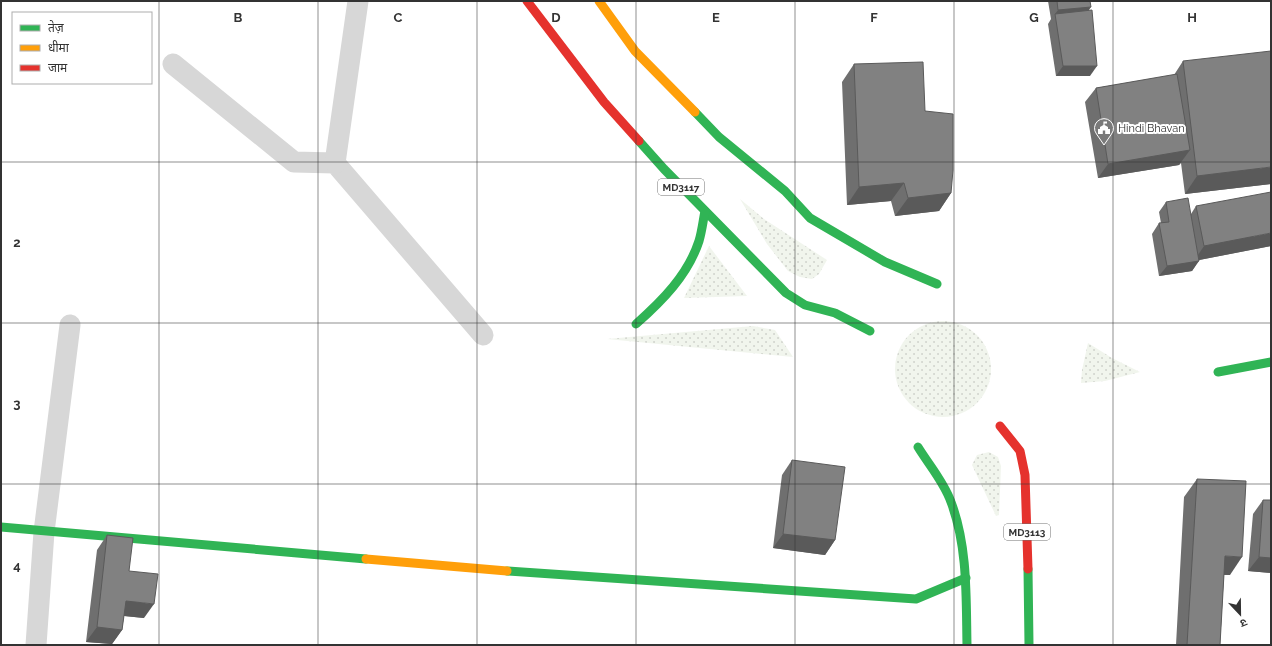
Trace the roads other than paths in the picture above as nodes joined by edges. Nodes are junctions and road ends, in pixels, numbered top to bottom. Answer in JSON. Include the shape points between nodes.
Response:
{"nodes":[{"id":1,"x":358,"y":1,"type":"edge"},
{"id":2,"x":527,"y":1,"type":"edge"},
{"id":3,"x":599,"y":1,"type":"edge"},
{"id":4,"x":173,"y":64,"type":"dead end"},
{"id":5,"x":335,"y":163,"type":"junction"},
{"id":6,"x":705,"y":211,"type":"junction"},
{"id":7,"x":937,"y":284,"type":"dead end"},
{"id":8,"x":636,"y":324,"type":"dead end"},
{"id":9,"x":70,"y":325,"type":"dead end"},
{"id":10,"x":870,"y":331,"type":"dead end"},
{"id":11,"x":483,"y":335,"type":"dead end"},
{"id":12,"x":1271,"y":362,"type":"edge"},
{"id":13,"x":1218,"y":372,"type":"dead end"},
{"id":14,"x":1000,"y":426,"type":"dead end"},
{"id":15,"x":918,"y":447,"type":"dead end"},
{"id":16,"x":1,"y":527,"type":"edge"},
{"id":17,"x":44,"y":532,"type":"junction"},
{"id":18,"x":966,"y":578,"type":"junction"},
{"id":19,"x":36,"y":645,"type":"edge"},
{"id":20,"x":968,"y":645,"type":"edge"},
{"id":21,"x":1029,"y":645,"type":"edge"}],
"edges":[{"from":1,"to":5,"type":"street"},
{"from":2,"to":6,"type":"main road","number":"MD3117","via":[[604,102]]},
{"from":3,"to":7,"type":"main road","via":[[635,51],[719,137],[785,190],[810,218],[885,262]]},
{"from":4,"to":5,"type":"street","via":[[294,162]]},
{"from":5,"to":11,"type":"street"},
{"from":6,"to":8,"type":"main road","via":[[699,244],[678,279],[657,305]]},
{"from":6,"to":10,"type":"main road","number":"MD3117","via":[[786,293],[805,305],[835,313]]},
{"from":9,"to":17,"type":"street"},
{"from":12,"to":13,"type":"main road"},
{"from":14,"to":21,"type":"main road","number":"MD3113","via":[[1020,451],[1025,475]]},
{"from":15,"to":18,"type":"main road","via":[[950,501],[961,537]]},
{"from":16,"to":17,"type":"main road"},
{"from":17,"to":18,"type":"main road","via":[[501,570],[916,599]]},
{"from":17,"to":19,"type":"street"},
{"from":18,"to":20,"type":"main road"}]}
